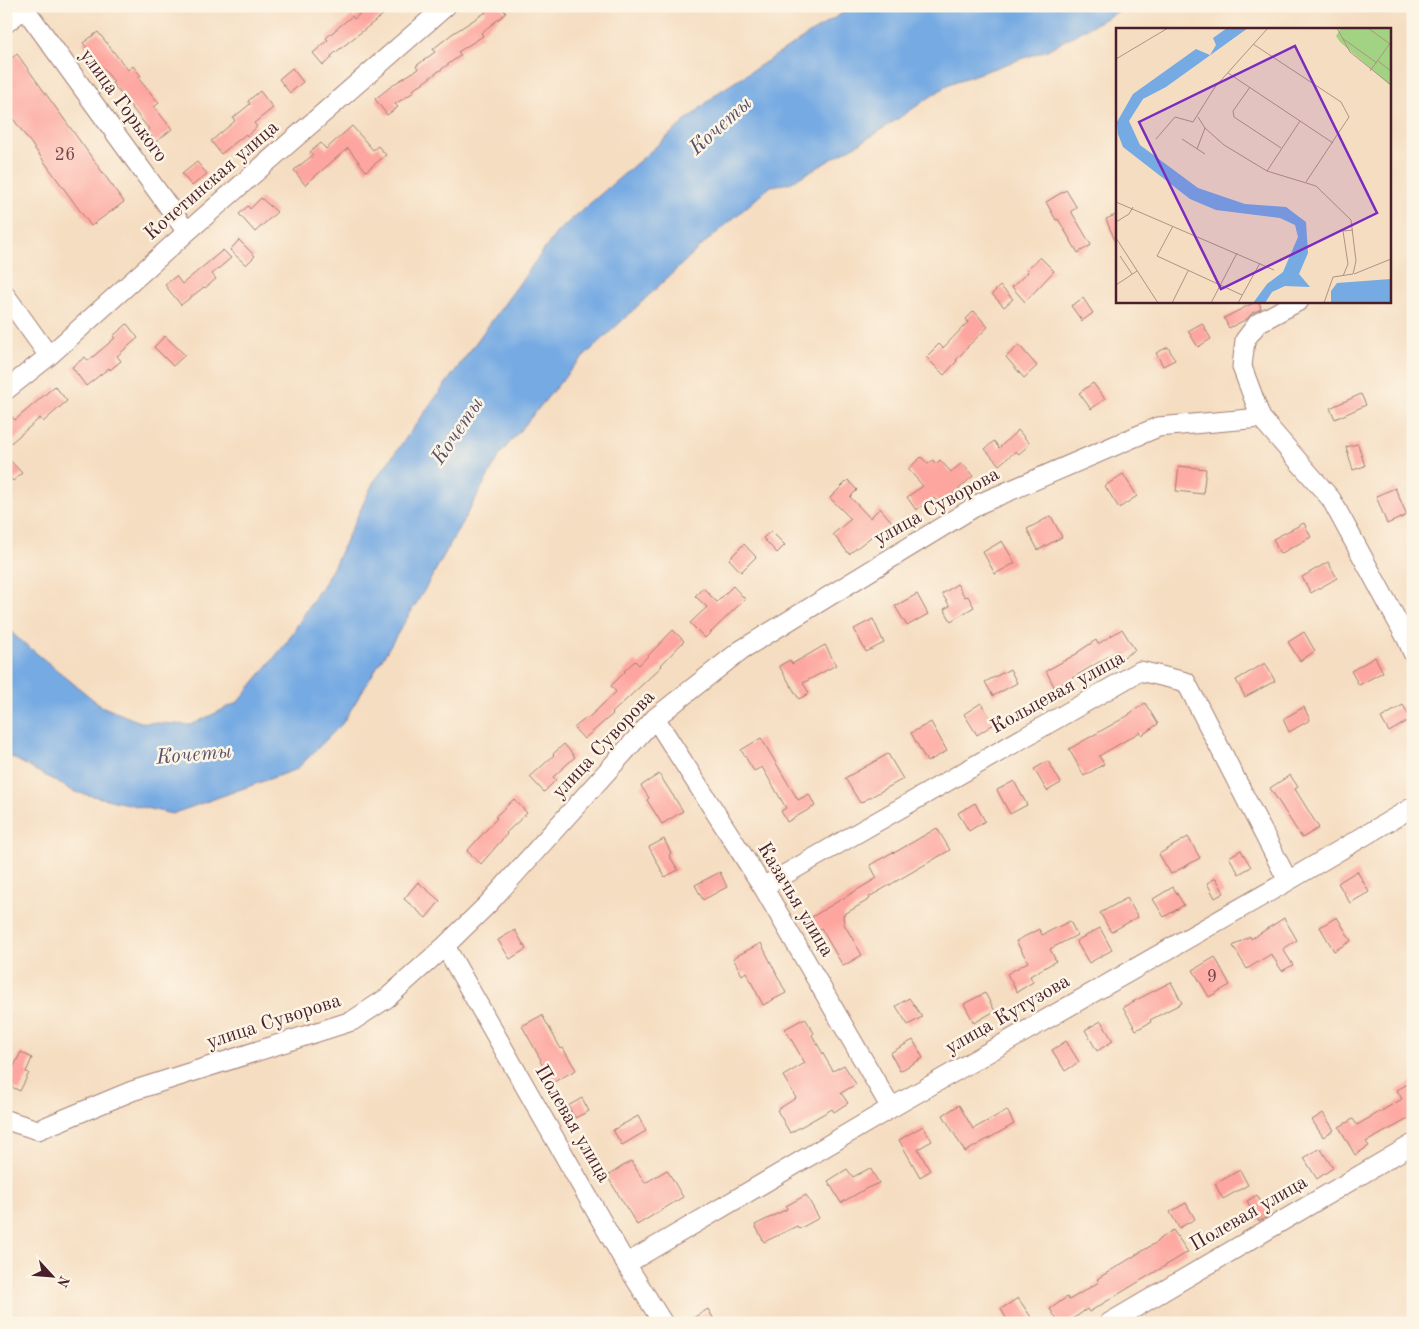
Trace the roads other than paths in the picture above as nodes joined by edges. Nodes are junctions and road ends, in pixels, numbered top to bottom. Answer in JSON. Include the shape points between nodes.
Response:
{"nodes":[{"id":1,"x":446,"y":6,"type":"edge"},
{"id":2,"x":25,"y":7,"type":"edge"},
{"id":3,"x":6,"y":23,"type":"edge"},
{"id":4,"x":187,"y":232,"type":"junction"},
{"id":5,"x":6,"y":296,"type":"edge"},
{"id":6,"x":1296,"y":302,"type":"edge"},
{"id":7,"x":49,"y":356,"type":"junction"},
{"id":8,"x":6,"y":390,"type":"edge"},
{"id":9,"x":1261,"y":418,"type":"junction"},
{"id":10,"x":1413,"y":653,"type":"edge"},
{"id":11,"x":655,"y":718,"type":"junction"},
{"id":12,"x":1413,"y":806,"type":"edge"},
{"id":13,"x":1288,"y":880,"type":"junction"},
{"id":14,"x":763,"y":887,"type":"junction"},
{"id":15,"x":445,"y":946,"type":"junction"},
{"id":16,"x":891,"y":1108,"type":"junction"},
{"id":17,"x":6,"y":1120,"type":"edge"},
{"id":18,"x":1413,"y":1144,"type":"edge"},
{"id":19,"x":626,"y":1264,"type":"junction"},
{"id":20,"x":663,"y":1323,"type":"edge"},
{"id":21,"x":1109,"y":1323,"type":"edge"}],
"edges":[{"from":1,"to":4,"type":"street","name":"Кочетинская улица"},
{"from":2,"to":3,"type":"street"},
{"from":2,"to":4,"type":"street","name":"улица Горького"},
{"from":4,"to":7,"type":"street","name":"Кочетинская улица"},
{"from":5,"to":7,"type":"street"},
{"from":6,"to":9,"type":"street","via":[[1258,323],[1245,340],[1242,367]]},
{"from":7,"to":8,"type":"street","name":"Кочетинская улица"},
{"from":9,"to":10,"type":"street","via":[[1331,499]]},
{"from":9,"to":11,"type":"street","name":"улица Суворова","via":[[1158,428],[981,504],[741,650]]},
{"from":11,"to":14,"type":"street","name":"Казачья улица"},
{"from":11,"to":15,"type":"street","name":"улица Суворова","via":[[488,904]]},
{"from":12,"to":13,"type":"street","name":"улица Кутузова"},
{"from":13,"to":14,"type":"street","name":"Кольцевая улица","via":[[1186,682],[1140,671]]},
{"from":13,"to":16,"type":"street","name":"улица Кутузова"},
{"from":14,"to":16,"type":"street","name":"Казачья улица"},
{"from":15,"to":17,"type":"street","name":"улица Суворова","via":[[387,998],[352,1022],[132,1091],[38,1130]]},
{"from":15,"to":19,"type":"street","name":"Полевая улица"},
{"from":16,"to":19,"type":"street","name":"улица Кутузова"},
{"from":18,"to":21,"type":"street","name":"Полевая улица"},
{"from":19,"to":20,"type":"street","name":"Полевая улица"}]}
